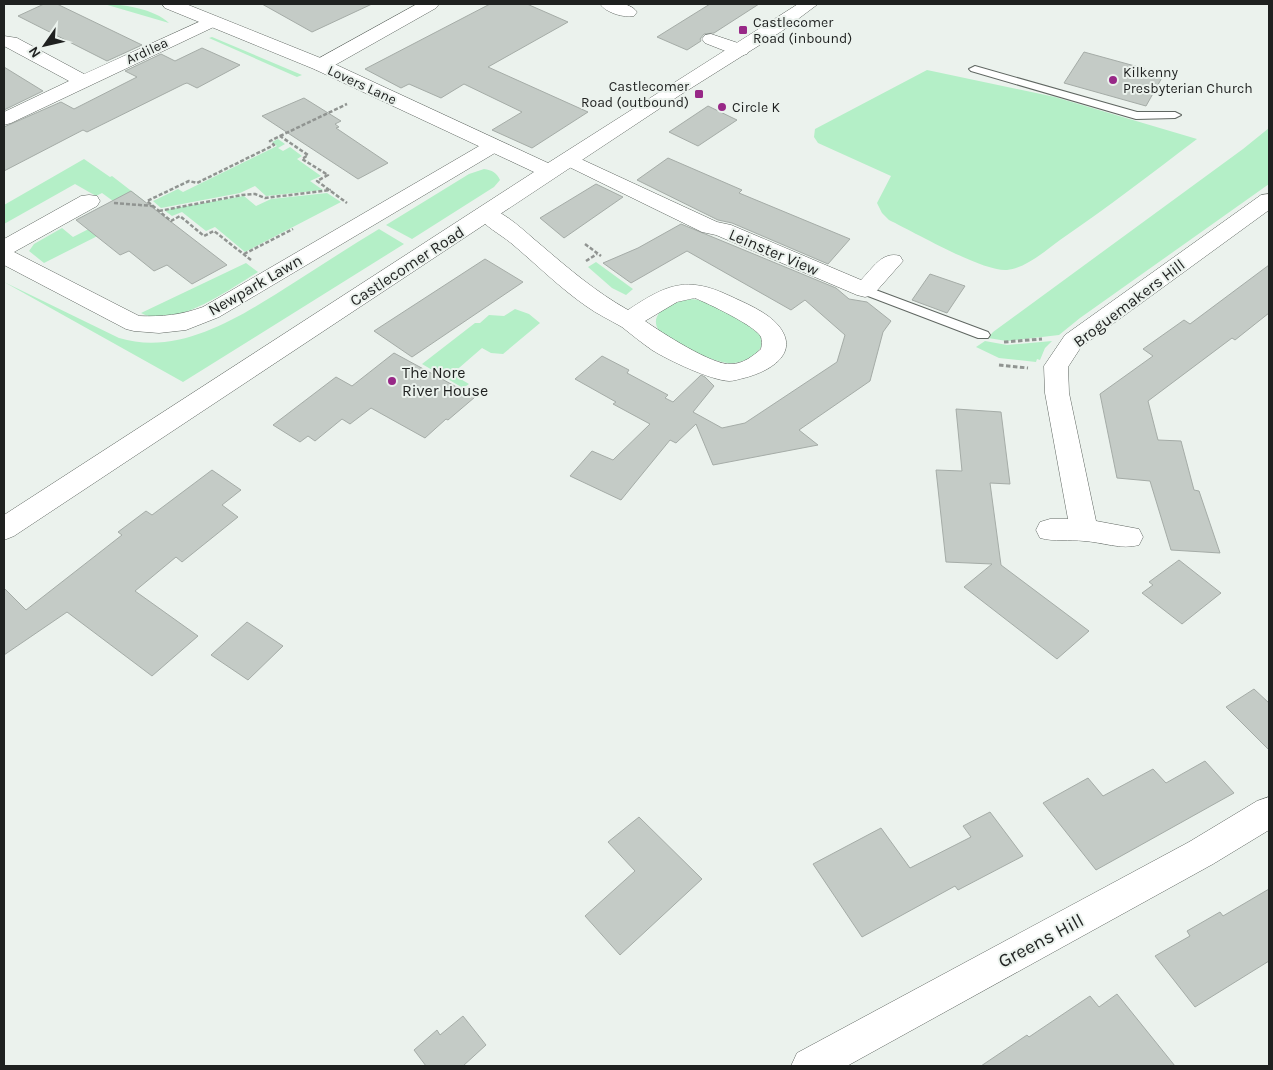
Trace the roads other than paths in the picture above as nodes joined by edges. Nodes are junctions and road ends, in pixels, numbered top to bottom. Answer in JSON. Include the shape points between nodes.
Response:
{"nodes":[{"id":1,"x":171,"y":4,"type":"edge"},
{"id":2,"x":430,"y":4,"type":"edge"},
{"id":3,"x":608,"y":4,"type":"edge"},
{"id":4,"x":809,"y":4,"type":"edge"},
{"id":5,"x":628,"y":12,"type":"dead end"},
{"id":6,"x":212,"y":21,"type":"junction"},
{"id":7,"x":710,"y":39,"type":"dead end"},
{"id":8,"x":4,"y":41,"type":"edge"},
{"id":9,"x":740,"y":50,"type":"junction"},
{"id":10,"x":321,"y":65,"type":"junction"},
{"id":11,"x":975,"y":69,"type":"dead end"},
{"id":12,"x":82,"y":81,"type":"junction"},
{"id":13,"x":1175,"y":114,"type":"dead end"},
{"id":14,"x":4,"y":119,"type":"edge"},
{"id":15,"x":493,"y":146,"type":"junction"},
{"id":16,"x":570,"y":160,"type":"junction"},
{"id":17,"x":551,"y":172,"type":"junction"},
{"id":18,"x":1269,"y":200,"type":"edge"},
{"id":19,"x":88,"y":201,"type":"dead end"},
{"id":20,"x":487,"y":214,"type":"junction"},
{"id":21,"x":4,"y":248,"type":"edge"},
{"id":22,"x":4,"y":256,"type":"edge"},
{"id":23,"x":892,"y":262,"type":"dead end"},
{"id":24,"x":866,"y":290,"type":"junction"},
{"id":25,"x":625,"y":318,"type":"junction"},
{"id":26,"x":983,"y":335,"type":"road end"},
{"id":27,"x":4,"y":529,"type":"edge"},
{"id":28,"x":1050,"y":530,"type":"dead end"},
{"id":29,"x":1084,"y":530,"type":"junction"},
{"id":30,"x":1129,"y":537,"type":"dead end"},
{"id":31,"x":1269,"y":812,"type":"edge"},
{"id":32,"x":810,"y":1066,"type":"edge"}],
"edges":[{"from":1,"to":6,"type":"street","name":"Lovers Lane"},
{"from":2,"to":10,"type":"street"},
{"from":3,"to":5,"type":"street"},
{"from":4,"to":9,"type":"street","name":"Castlecomer Road"},
{"from":6,"to":10,"type":"street","name":"Lovers Lane"},
{"from":6,"to":12,"type":"street","name":"Ardilea"},
{"from":7,"to":9,"type":"street"},
{"from":8,"to":12,"type":"street"},
{"from":9,"to":16,"type":"street","name":"Castlecomer Road"},
{"from":10,"to":15,"type":"street","name":"Lovers Lane"},
{"from":11,"to":13,"type":"lane","via":[[1136,116]]},
{"from":12,"to":14,"type":"street","name":"Ardilea"},
{"from":15,"to":17,"type":"street","name":"Lovers Lane"},
{"from":15,"to":22,"type":"street","name":"Newpark Lawn","via":[[211,312],[186,322],[134,323]]},
{"from":16,"to":17,"type":"street","name":"Castlecomer Road"},
{"from":16,"to":24,"type":"street","name":"Leinster View","via":[[710,227]]},
{"from":17,"to":20,"type":"street","name":"Castlecomer Road"},
{"from":18,"to":29,"type":"street","name":"Broguemakers Hill","via":[[1073,341],[1056,366],[1057,392]]},
{"from":19,"to":21,"type":"street"},
{"from":20,"to":25,"type":"street","via":[[594,301]]},
{"from":20,"to":27,"type":"street","name":"Castlecomer Road"},
{"from":23,"to":24,"type":"street"},
{"from":24,"to":26,"type":"lane","name":"Leinster View"},
{"from":25,"to":25,"type":"street","via":[[662,345],[715,370],[730,373],[746,369],[773,352],[774,340],[763,325],[707,294],[695,291],[681,292]]},
{"from":28,"to":29,"type":"street"},
{"from":29,"to":30,"type":"street"},
{"from":31,"to":32,"type":"street","name":"Greens Hill","via":[[1201,853]]}]}
